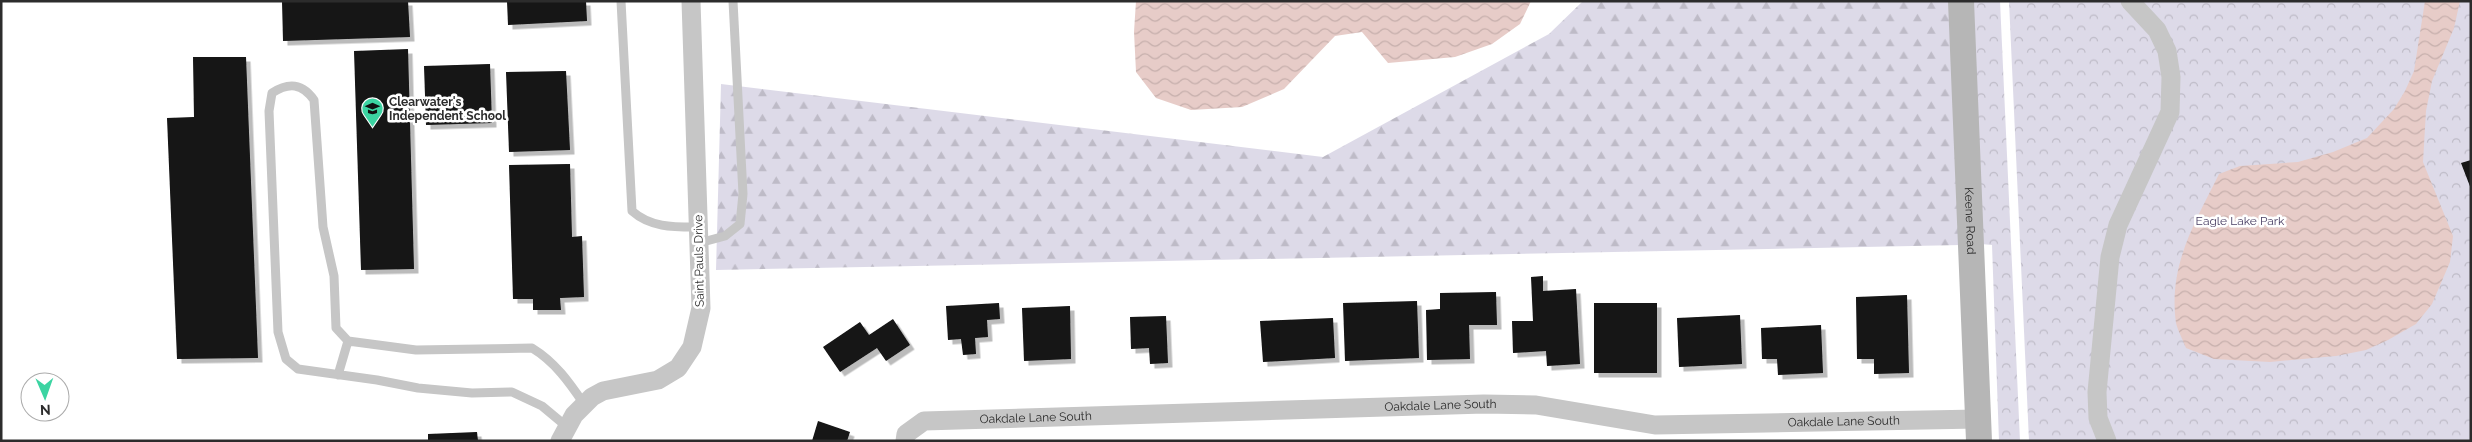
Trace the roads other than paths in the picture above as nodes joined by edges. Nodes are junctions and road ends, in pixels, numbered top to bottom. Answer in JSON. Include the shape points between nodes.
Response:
{"nodes":[{"id":1,"x":621,"y":1,"type":"edge"},
{"id":2,"x":691,"y":1,"type":"edge"},
{"id":3,"x":734,"y":1,"type":"edge"},
{"id":4,"x":1961,"y":1,"type":"edge"},
{"id":5,"x":2130,"y":1,"type":"edge"},
{"id":6,"x":699,"y":235,"type":"junction"},
{"id":7,"x":348,"y":341,"type":"junction"},
{"id":8,"x":338,"y":375,"type":"junction"},
{"id":9,"x":584,"y":404,"type":"junction"},
{"id":10,"x":1979,"y":430,"type":"edge"},
{"id":11,"x":563,"y":433,"type":"edge"},
{"id":12,"x":905,"y":438,"type":"edge"},
{"id":13,"x":2107,"y":441,"type":"edge"}],
"edges":[{"from":1,"to":6,"type":"lane","via":[[632,211],[642,220]]},
{"from":2,"to":6,"type":"street","name":"Saint Pauls Drive"},
{"from":3,"to":6,"type":"lane","via":[[743,194],[740,224],[725,236]]},
{"from":4,"to":10,"type":"main road","name":"Keene Road"},
{"from":5,"to":13,"type":"street","via":[[2157,30],[2167,51],[2171,77],[2170,112],[2118,224],[2110,257],[2097,392],[2098,418]]},
{"from":6,"to":9,"type":"street","name":"Saint Pauls Drive","via":[[701,308],[692,347],[678,368],[658,380],[603,391]]},
{"from":7,"to":8,"type":"lane"},
{"from":7,"to":8,"type":"lane","via":[[336,328],[334,276],[323,227],[314,100],[297,85],[285,85],[272,93],[269,111],[278,332],[286,359],[298,369]]},
{"from":7,"to":9,"type":"lane","via":[[416,350],[532,348],[564,375]]},
{"from":8,"to":11,"type":"lane","via":[[418,388],[472,393],[512,392],[542,406]]},
{"from":9,"to":11,"type":"street","name":"Saint Pauls Drive"},
{"from":10,"to":12,"type":"street","name":"Oakdale Lane South","via":[[1655,425],[1536,405],[1484,404],[924,421]]}]}
